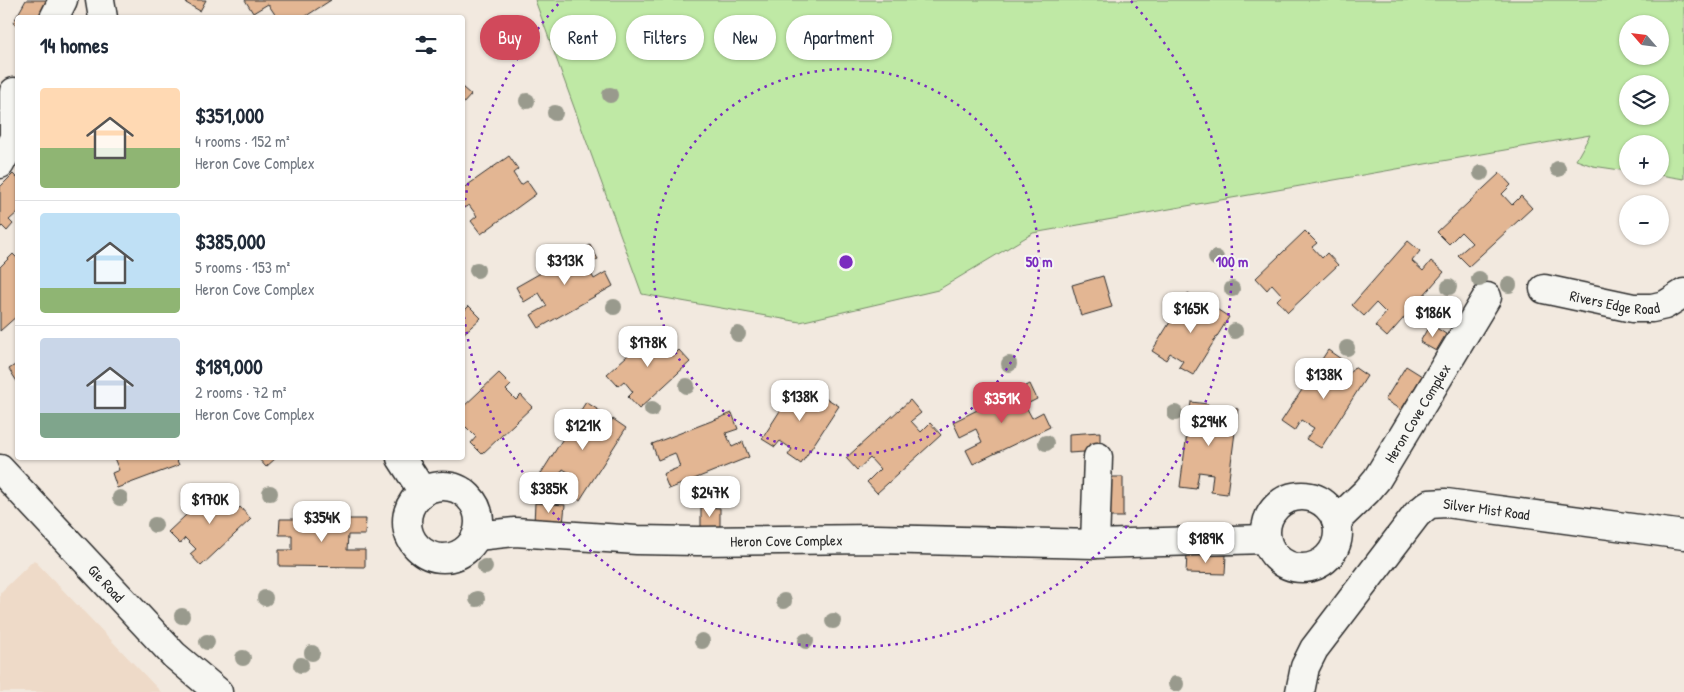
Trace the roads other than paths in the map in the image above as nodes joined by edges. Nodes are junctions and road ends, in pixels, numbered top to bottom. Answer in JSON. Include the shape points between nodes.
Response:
{"nodes":[{"id":1,"x":63,"y":0,"type":"edge"},
{"id":2,"x":100,"y":0,"type":"edge"},
{"id":3,"x":56,"y":15,"type":"edge"},
{"id":4,"x":102,"y":15,"type":"edge"},
{"id":5,"x":11,"y":97,"type":"edge"},
{"id":6,"x":10,"y":137,"type":"edge"},
{"id":7,"x":0,"y":164,"type":"edge"},
{"id":8,"x":1544,"y":289,"type":"dead end"},
{"id":9,"x":1684,"y":293,"type":"edge"},
{"id":10,"x":1487,"y":297,"type":"dead end"},
{"id":11,"x":1098,"y":457,"type":"dead end"},
{"id":12,"x":402,"y":460,"type":"edge"},
{"id":13,"x":0,"y":469,"type":"edge"},
{"id":14,"x":423,"y":492,"type":"junction"},
{"id":15,"x":1336,"y":521,"type":"junction"},
{"id":16,"x":1684,"y":535,"type":"edge"},
{"id":17,"x":477,"y":536,"type":"junction"},
{"id":18,"x":1266,"y":539,"type":"junction"},
{"id":19,"x":1095,"y":544,"type":"junction"},
{"id":20,"x":218,"y":692,"type":"edge"},
{"id":21,"x":1300,"y":692,"type":"edge"}],
"edges":[{"from":1,"to":3,"type":"street"},
{"from":2,"to":4,"type":"street"},
{"from":5,"to":6,"type":"street"},
{"from":6,"to":7,"type":"street"},
{"from":8,"to":9,"type":"street","name":"Rivers Edge Road","via":[[1633,308],[1652,308]]},
{"from":10,"to":15,"type":"street","name":"Heron Cove Complex","via":[[1377,479]]},
{"from":11,"to":19,"type":"street"},
{"from":12,"to":14,"type":"street"},
{"from":13,"to":20,"type":"street","name":"Gie Road","via":[[174,655]]},
{"from":14,"to":17,"type":"street","via":[[448,486],[461,490],[478,510],[480,524]]},
{"from":14,"to":17,"type":"street","via":[[408,511],[406,524],[415,547],[436,558],[449,559],[470,547]]},
{"from":15,"to":18,"type":"street","via":[[1323,502],[1300,495],[1288,498],[1270,513]]},
{"from":15,"to":18,"type":"street","via":[[1338,534],[1335,546],[1318,564],[1306,568],[1280,561],[1271,552]]},
{"from":16,"to":21,"type":"street","name":"Silver Mist Road","via":[[1446,503],[1429,504],[1417,514],[1323,636],[1305,668]]},
{"from":17,"to":19,"type":"street","name":"Heron Cove Complex","via":[[515,532],[637,540],[876,539]]},
{"from":18,"to":19,"type":"street","name":"Heron Cove Complex"}]}
